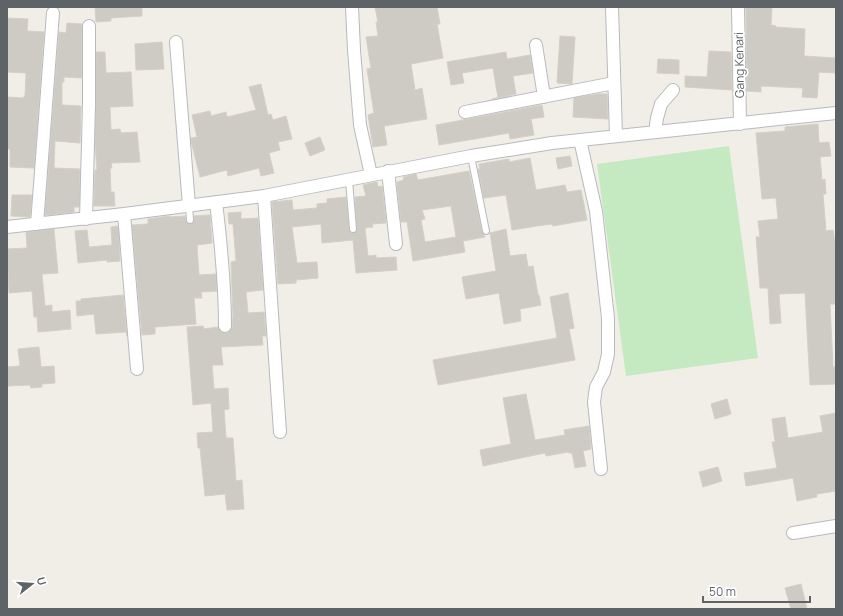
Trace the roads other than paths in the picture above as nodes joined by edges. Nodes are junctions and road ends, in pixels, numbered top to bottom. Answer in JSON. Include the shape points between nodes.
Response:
{"nodes":[{"id":1,"x":352,"y":7,"type":"edge"},
{"id":2,"x":612,"y":7,"type":"edge"},
{"id":3,"x":738,"y":7,"type":"edge"},
{"id":4,"x":53,"y":12,"type":"dead end"},
{"id":5,"x":89,"y":26,"type":"dead end"},
{"id":6,"x":176,"y":42,"type":"dead end"},
{"id":7,"x":536,"y":45,"type":"dead end"},
{"id":8,"x":614,"y":83,"type":"junction"},
{"id":9,"x":673,"y":90,"type":"dead end"},
{"id":10,"x":544,"y":97,"type":"junction"},
{"id":11,"x":465,"y":112,"type":"dead end"},
{"id":12,"x":836,"y":113,"type":"edge"},
{"id":13,"x":740,"y":124,"type":"junction"},
{"id":14,"x":655,"y":132,"type":"junction"},
{"id":15,"x":616,"y":136,"type":"junction"},
{"id":16,"x":580,"y":140,"type":"junction"},
{"id":17,"x":471,"y":156,"type":"junction"},
{"id":18,"x":388,"y":171,"type":"junction"},
{"id":19,"x":371,"y":175,"type":"junction"},
{"id":20,"x":349,"y":180,"type":"junction"},
{"id":21,"x":264,"y":196,"type":"junction"},
{"id":22,"x":216,"y":202,"type":"junction"},
{"id":23,"x":189,"y":206,"type":"junction"},
{"id":24,"x":124,"y":214,"type":"junction"},
{"id":25,"x":86,"y":219,"type":"junction"},
{"id":26,"x":190,"y":220,"type":"dead end"},
{"id":27,"x":37,"y":224,"type":"junction"},
{"id":28,"x":7,"y":227,"type":"edge"},
{"id":29,"x":353,"y":229,"type":"dead end"},
{"id":30,"x":486,"y":231,"type":"dead end"},
{"id":31,"x":396,"y":244,"type":"dead end"},
{"id":32,"x":225,"y":326,"type":"dead end"},
{"id":33,"x":137,"y":369,"type":"dead end"},
{"id":34,"x":280,"y":432,"type":"dead end"},
{"id":35,"x":601,"y":469,"type":"dead end"},
{"id":36,"x":836,"y":526,"type":"edge"},
{"id":37,"x":793,"y":533,"type":"dead end"}],
"edges":[{"from":1,"to":19,"type":"street","via":[[360,125]]},
{"from":2,"to":8,"type":"street"},
{"from":3,"to":13,"type":"street","name":"Gang Kenari"},
{"from":4,"to":27,"type":"street"},
{"from":5,"to":25,"type":"street"},
{"from":6,"to":23,"type":"street"},
{"from":7,"to":10,"type":"street"},
{"from":8,"to":10,"type":"street"},
{"from":8,"to":15,"type":"street"},
{"from":9,"to":14,"type":"street","via":[[661,104]]},
{"from":10,"to":11,"type":"street"},
{"from":12,"to":13,"type":"street"},
{"from":13,"to":14,"type":"street"},
{"from":14,"to":15,"type":"street"},
{"from":15,"to":16,"type":"street"},
{"from":16,"to":17,"type":"street"},
{"from":16,"to":35,"type":"street","via":[[596,211],[608,318],[608,354],[604,372],[596,386],[594,402]]},
{"from":17,"to":18,"type":"street"},
{"from":17,"to":30,"type":"lane"},
{"from":18,"to":19,"type":"street"},
{"from":18,"to":31,"type":"street"},
{"from":19,"to":20,"type":"street"},
{"from":20,"to":21,"type":"street"},
{"from":20,"to":29,"type":"lane"},
{"from":21,"to":22,"type":"street"},
{"from":21,"to":34,"type":"street"},
{"from":22,"to":23,"type":"street"},
{"from":22,"to":32,"type":"street","via":[[222,250]]},
{"from":23,"to":24,"type":"street"},
{"from":23,"to":26,"type":"lane"},
{"from":24,"to":25,"type":"street"},
{"from":24,"to":33,"type":"street"},
{"from":25,"to":27,"type":"street"},
{"from":27,"to":28,"type":"street"},
{"from":36,"to":37,"type":"street"}]}
